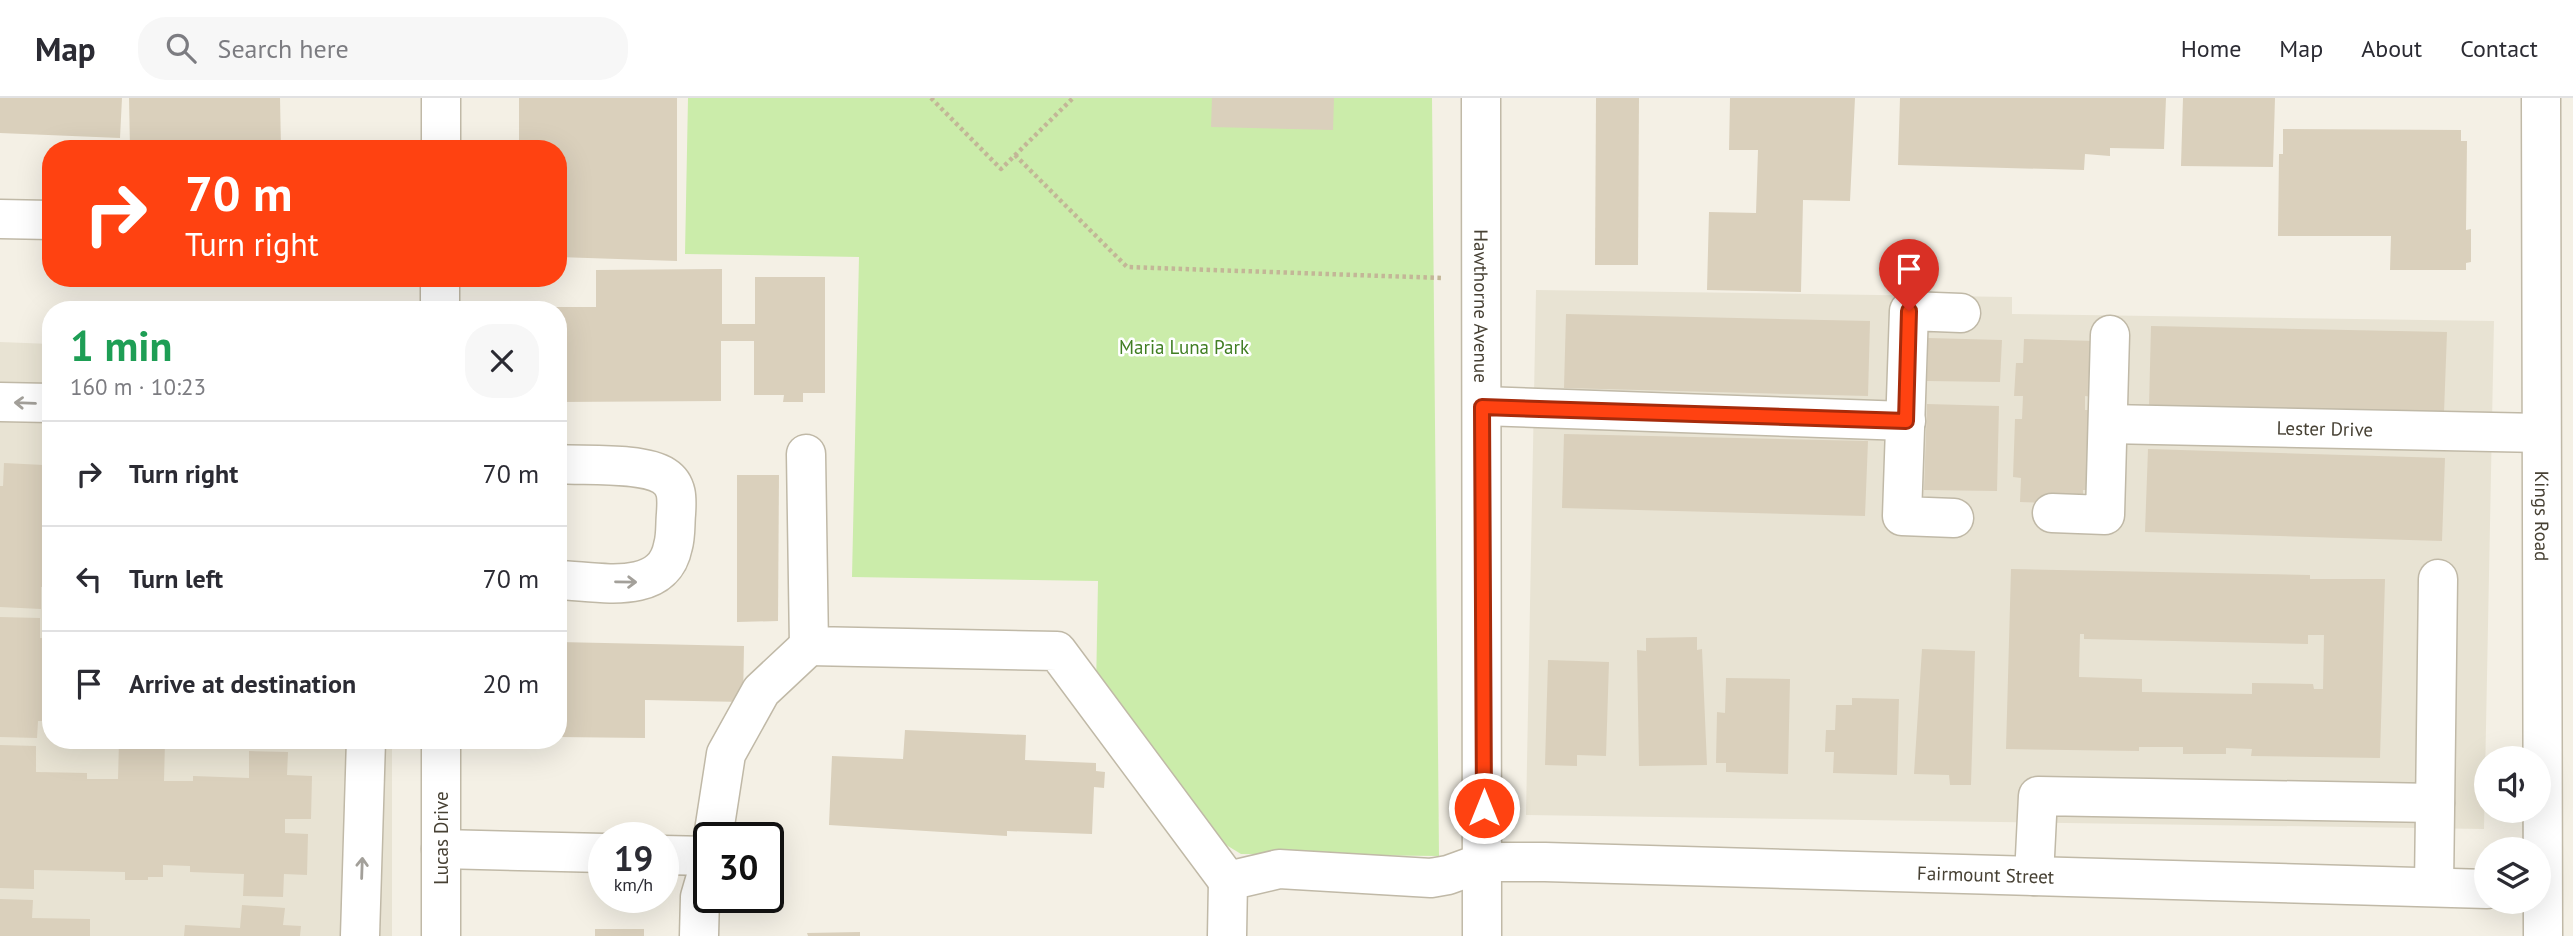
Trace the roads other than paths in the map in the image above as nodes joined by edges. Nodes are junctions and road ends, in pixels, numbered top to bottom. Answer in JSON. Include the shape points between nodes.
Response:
{"nodes":[{"id":1,"x":441,"y":98,"type":"edge"},
{"id":2,"x":1480,"y":98,"type":"edge"},
{"id":3,"x":2541,"y":98,"type":"edge"},
{"id":4,"x":441,"y":140,"type":"edge"},
{"id":5,"x":0,"y":219,"type":"edge"},
{"id":6,"x":42,"y":220,"type":"edge"},
{"id":7,"x":1961,"y":313,"type":"dead end"},
{"id":8,"x":2110,"y":335,"type":"dead end"},
{"id":9,"x":0,"y":402,"type":"edge"},
{"id":10,"x":42,"y":403,"type":"edge"},
{"id":11,"x":1482,"y":407,"type":"junction"},
{"id":12,"x":1906,"y":421,"type":"junction"},
{"id":13,"x":2108,"y":424,"type":"junction"},
{"id":14,"x":2542,"y":433,"type":"junction"},
{"id":15,"x":806,"y":454,"type":"dead end"},
{"id":16,"x":567,"y":465,"type":"edge"},
{"id":17,"x":2052,"y":513,"type":"dead end"},
{"id":18,"x":1954,"y":518,"type":"dead end"},
{"id":19,"x":2557,"y":570,"type":"edge"},
{"id":20,"x":2438,"y":579,"type":"dead end"},
{"id":21,"x":567,"y":580,"type":"edge"},
{"id":22,"x":809,"y":646,"type":"junction"},
{"id":23,"x":366,"y":749,"type":"edge"},
{"id":24,"x":441,"y":749,"type":"edge"},
{"id":25,"x":2435,"y":803,"type":"junction"},
{"id":26,"x":715,"y":822,"type":"edge"},
{"id":27,"x":2544,"y":837,"type":"edge"},
{"id":28,"x":441,"y":849,"type":"junction"},
{"id":29,"x":588,"y":853,"type":"edge"},
{"id":30,"x":1484,"y":862,"type":"junction"},
{"id":31,"x":2034,"y":876,"type":"junction"},
{"id":32,"x":1228,"y":881,"type":"junction"},
{"id":33,"x":2434,"y":887,"type":"junction"},
{"id":34,"x":2474,"y":889,"type":"edge"},
{"id":35,"x":700,"y":913,"type":"edge"},
{"id":36,"x":2542,"y":914,"type":"edge"},
{"id":37,"x":360,"y":936,"type":"edge"},
{"id":38,"x":441,"y":936,"type":"edge"},
{"id":39,"x":699,"y":936,"type":"edge"},
{"id":40,"x":1227,"y":936,"type":"edge"},
{"id":41,"x":1482,"y":936,"type":"edge"},
{"id":42,"x":2543,"y":936,"type":"edge"}],
"edges":[{"from":1,"to":4,"type":"street"},
{"from":2,"to":11,"type":"street","name":"Hawthorne Avenue"},
{"from":3,"to":14,"type":"street","name":"Kings Road"},
{"from":5,"to":6,"type":"street"},
{"from":7,"to":12,"type":"street","via":[[1909,311]]},
{"from":8,"to":13,"type":"street"},
{"from":10,"to":9,"type":"street","one_way":true},
{"from":11,"to":12,"type":"street"},
{"from":11,"to":30,"type":"street","name":"Hawthorne Avenue"},
{"from":12,"to":18,"type":"street","via":[[1902,516]]},
{"from":13,"to":14,"type":"street","name":"Lester Drive"},
{"from":13,"to":17,"type":"street","via":[[2105,515]]},
{"from":14,"to":19,"type":"street","name":"Kings Road"},
{"from":15,"to":22,"type":"street"},
{"from":21,"to":16,"type":"street","one_way":true,"via":[[638,583],[655,577],[673,548],[677,496],[672,483],[647,469]]},
{"from":19,"to":27,"type":"street","name":"Kings Road"},
{"from":20,"to":25,"type":"street"},
{"from":22,"to":26,"type":"street","via":[[761,691],[726,754]]},
{"from":22,"to":32,"type":"street","via":[[1057,650]]},
{"from":37,"to":23,"type":"street","one_way":true},
{"from":24,"to":28,"type":"street","name":"Lucas Drive"},
{"from":25,"to":31,"type":"street","via":[[2038,796]]},
{"from":25,"to":33,"type":"street"},
{"from":28,"to":29,"type":"street"},
{"from":28,"to":38,"type":"street","name":"Lucas Drive"},
{"from":30,"to":31,"type":"street","name":"Fairmount Street"},
{"from":30,"to":32,"type":"street","via":[[1431,878],[1279,869]]},
{"from":30,"to":41,"type":"street","name":"Hawthorne Avenue"},
{"from":31,"to":33,"type":"street","name":"Fairmount Street"},
{"from":32,"to":40,"type":"street"},
{"from":33,"to":34,"type":"street","name":"Fairmount Street"},
{"from":35,"to":39,"type":"street"},
{"from":36,"to":42,"type":"street","name":"Kings Road"}]}
